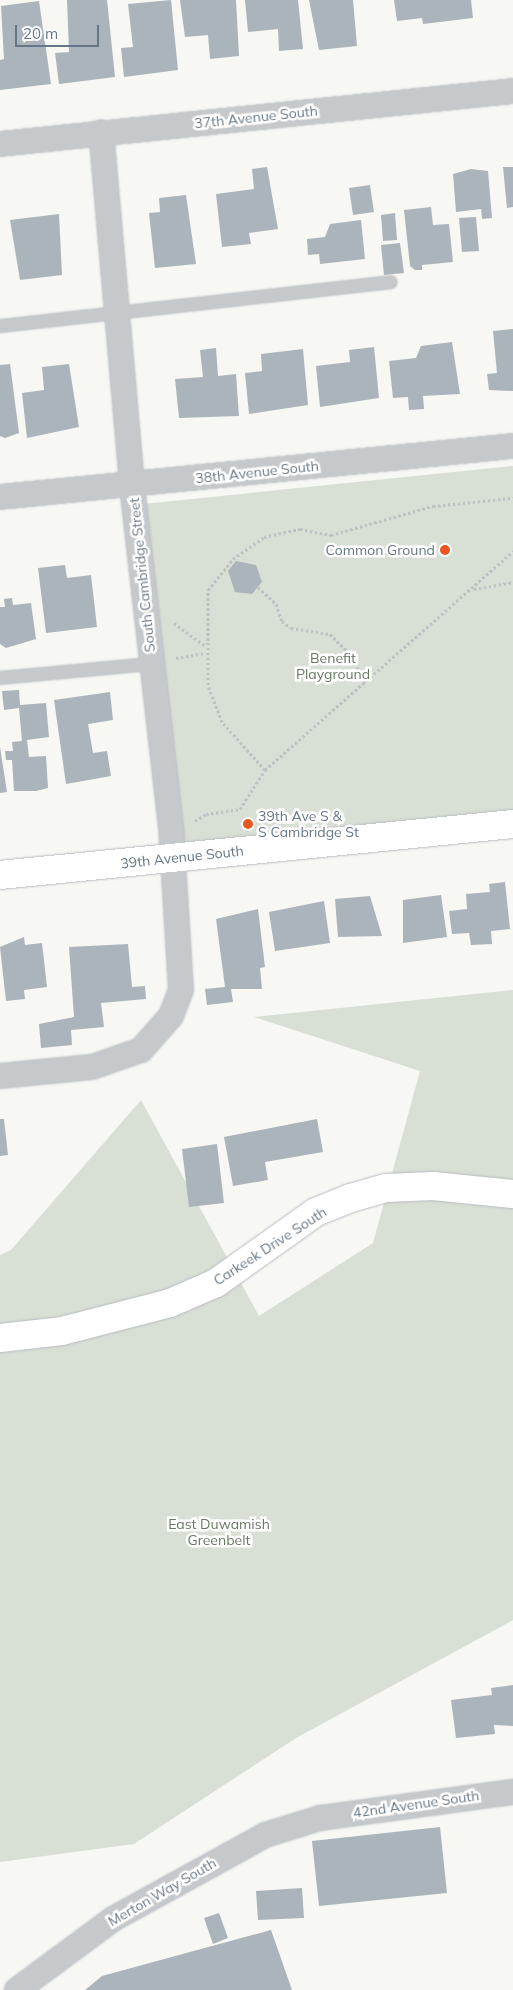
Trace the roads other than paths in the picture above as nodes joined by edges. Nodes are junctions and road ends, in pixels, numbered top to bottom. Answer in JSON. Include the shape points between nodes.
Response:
{"nodes":[{"id":1,"x":513,"y":92,"type":"edge"},
{"id":2,"x":101,"y":132,"type":"junction"},
{"id":3,"x":0,"y":144,"type":"edge"},
{"id":4,"x":391,"y":282,"type":"dead end"},
{"id":5,"x":117,"y":316,"type":"junction"},
{"id":6,"x":0,"y":326,"type":"edge"},
{"id":7,"x":513,"y":446,"type":"edge"},
{"id":8,"x":132,"y":484,"type":"junction"},
{"id":9,"x":0,"y":498,"type":"edge"},
{"id":10,"x":162,"y":661,"type":"junction"},
{"id":11,"x":0,"y":678,"type":"edge"},
{"id":12,"x":513,"y":824,"type":"edge"},
{"id":13,"x":174,"y":858,"type":"junction"},
{"id":14,"x":0,"y":875,"type":"edge"},
{"id":15,"x":0,"y":1076,"type":"edge"},
{"id":16,"x":513,"y":1194,"type":"edge"},
{"id":17,"x":0,"y":1338,"type":"edge"},
{"id":18,"x":513,"y":1792,"type":"edge"},
{"id":19,"x":320,"y":1818,"type":"joint"},
{"id":20,"x":17,"y":1990,"type":"edge"}],
"edges":[{"from":1,"to":2,"type":"street","name":"37th Avenue South"},
{"from":2,"to":3,"type":"street","name":"37th Avenue South"},
{"from":2,"to":5,"type":"street","name":"South Cambridge Street"},
{"from":4,"to":5,"type":"lane"},
{"from":5,"to":6,"type":"lane"},
{"from":5,"to":8,"type":"street","name":"South Cambridge Street"},
{"from":7,"to":8,"type":"street","name":"38th Avenue South"},
{"from":8,"to":9,"type":"street","name":"38th Avenue South"},
{"from":8,"to":10,"type":"street","name":"South Cambridge Street"},
{"from":10,"to":11,"type":"lane"},
{"from":10,"to":13,"type":"street","name":"South Cambridge Street"},
{"from":12,"to":13,"type":"main road","name":"39th Avenue South"},
{"from":13,"to":14,"type":"main road","name":"39th Avenue South"},
{"from":13,"to":15,"type":"street","name":"South Cambridge Street","via":[[183,968],[181,990],[171,1016],[141,1050],[119,1059],[92,1066]]},
{"from":16,"to":17,"type":"main road","name":"Carkeek Drive South","via":[[433,1186],[386,1188],[316,1212],[216,1283],[170,1303],[62,1331]]},
{"from":18,"to":19,"type":"street","name":"42nd Avenue South"},
{"from":19,"to":20,"type":"street","name":"Merton Way South","via":[[265,1835],[204,1867],[113,1919]]}]}
